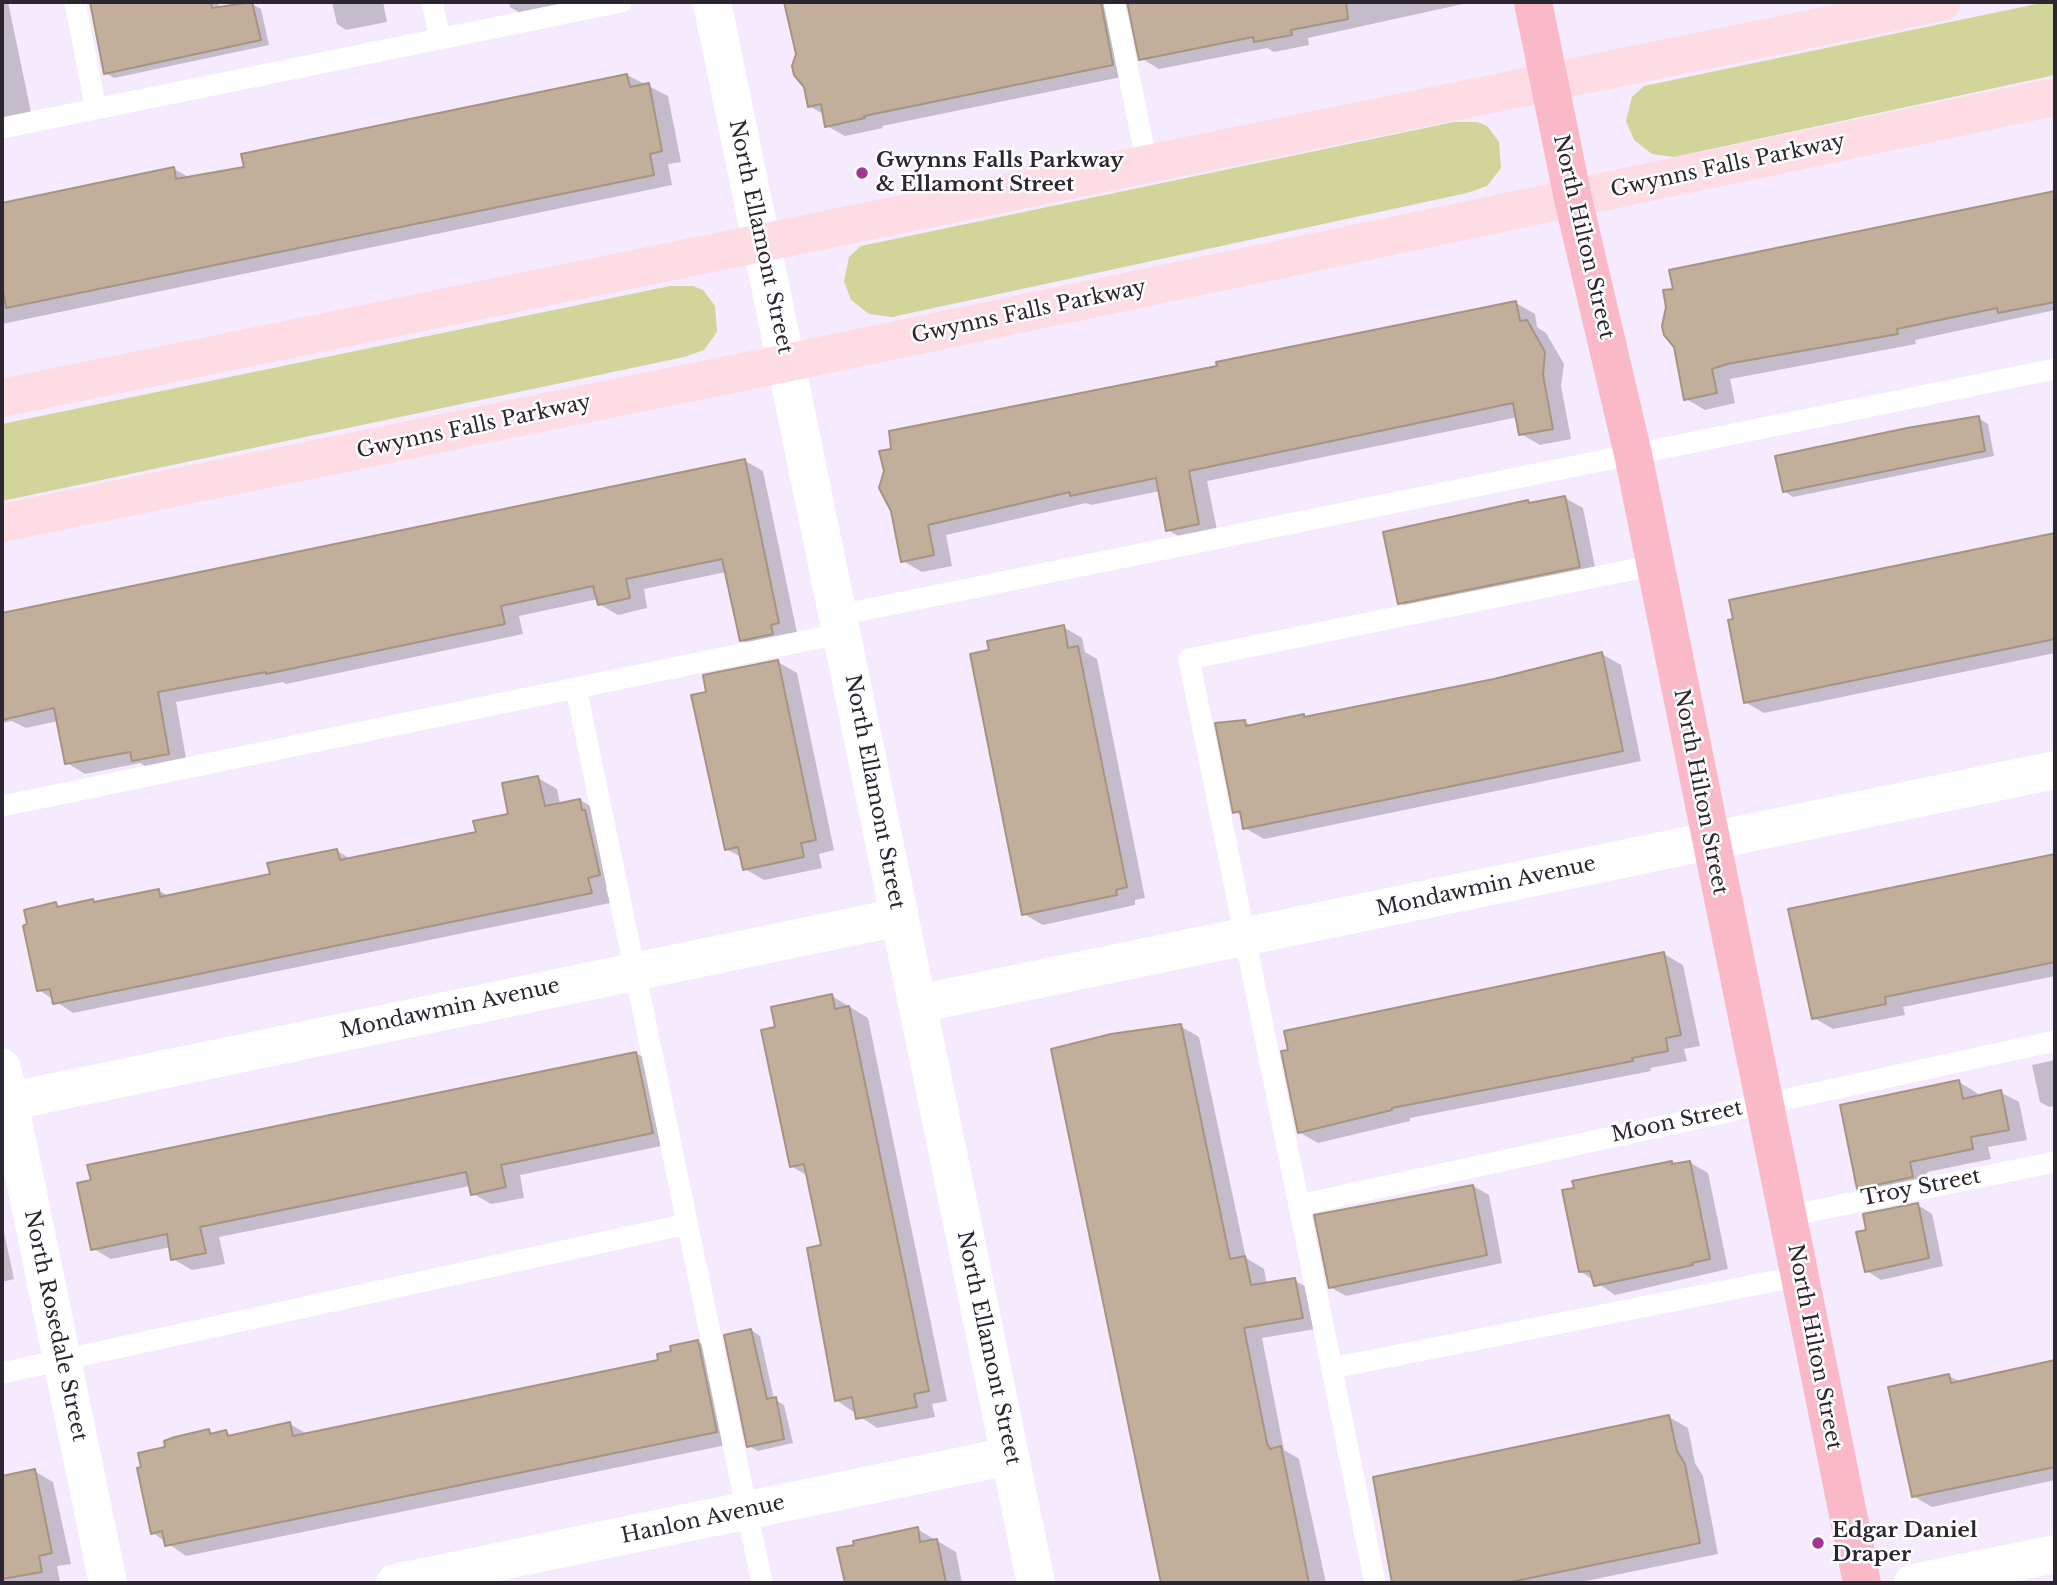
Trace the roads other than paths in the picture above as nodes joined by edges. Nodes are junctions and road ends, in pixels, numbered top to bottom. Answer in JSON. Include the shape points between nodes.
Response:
{"nodes":[{"id":1,"x":75,"y":2,"type":"edge"},
{"id":2,"x":432,"y":2,"type":"edge"},
{"id":3,"x":621,"y":2,"type":"edge"},
{"id":4,"x":712,"y":2,"type":"edge"},
{"id":5,"x":1114,"y":2,"type":"edge"},
{"id":6,"x":1532,"y":2,"type":"edge"},
{"id":7,"x":1942,"y":2,"type":"edge"},
{"id":8,"x":440,"y":39,"type":"junction"},
{"id":9,"x":1548,"y":82,"type":"junction"},
{"id":10,"x":2055,"y":96,"type":"edge"},
{"id":11,"x":96,"y":109,"type":"junction"},
{"id":12,"x":2,"y":128,"type":"edge"},
{"id":13,"x":1147,"y":164,"type":"junction"},
{"id":14,"x":1573,"y":199,"type":"junction"},
{"id":15,"x":761,"y":241,"type":"junction"},
{"id":16,"x":786,"y":363,"type":"junction"},
{"id":17,"x":2055,"y":369,"type":"edge"},
{"id":18,"x":2,"y":398,"type":"edge"},
{"id":19,"x":1633,"y":454,"type":"junction"},
{"id":20,"x":2,"y":523,"type":"edge"},
{"id":21,"x":1655,"y":565,"type":"junction"},
{"id":22,"x":841,"y":624,"type":"junction"},
{"id":23,"x":576,"y":688,"type":"junction"},
{"id":24,"x":2055,"y":770,"type":"edge"},
{"id":25,"x":2,"y":806,"type":"edge"},
{"id":26,"x":1710,"y":841,"type":"junction"},
{"id":27,"x":899,"y":918,"type":"junction"},
{"id":28,"x":1245,"y":937,"type":"junction"},
{"id":29,"x":636,"y":972,"type":"junction"},
{"id":30,"x":917,"y":1004,"type":"junction"},
{"id":31,"x":2055,"y":1041,"type":"edge"},
{"id":32,"x":4,"y":1091,"type":"edge"},
{"id":33,"x":1765,"y":1103,"type":"junction"},
{"id":34,"x":2055,"y":1162,"type":"edge"},
{"id":35,"x":1299,"y":1205,"type":"junction"},
{"id":36,"x":1788,"y":1216,"type":"junction"},
{"id":37,"x":687,"y":1224,"type":"junction"},
{"id":38,"x":1800,"y":1276,"type":"junction"},
{"id":39,"x":62,"y":1360,"type":"junction"},
{"id":40,"x":1332,"y":1368,"type":"junction"},
{"id":41,"x":2,"y":1373,"type":"edge"},
{"id":42,"x":1010,"y":1456,"type":"junction"},
{"id":43,"x":747,"y":1510,"type":"junction"},
{"id":44,"x":2055,"y":1554,"type":"edge"},
{"id":45,"x":485,"y":1574,"type":"edge"},
{"id":46,"x":108,"y":1583,"type":"edge"},
{"id":47,"x":396,"y":1583,"type":"edge"},
{"id":48,"x":762,"y":1583,"type":"edge"},
{"id":49,"x":1036,"y":1583,"type":"edge"},
{"id":50,"x":1375,"y":1583,"type":"edge"},
{"id":51,"x":1862,"y":1583,"type":"edge"},
{"id":52,"x":1913,"y":1583,"type":"edge"}],
"edges":[{"from":1,"to":11,"type":"lane"},
{"from":2,"to":8,"type":"lane"},
{"from":3,"to":8,"type":"lane"},
{"from":4,"to":15,"type":"street","name":"North Ellamont Street"},
{"from":5,"to":13,"type":"lane"},
{"from":6,"to":9,"type":"main road","name":"North Hilton Street"},
{"from":7,"to":9,"type":"main road"},
{"from":8,"to":11,"type":"lane"},
{"from":9,"to":13,"type":"main road"},
{"from":9,"to":14,"type":"main road","name":"North Hilton Street"},
{"from":10,"to":14,"type":"main road","name":"Gwynns Falls Parkway"},
{"from":11,"to":12,"type":"lane"},
{"from":13,"to":15,"type":"main road"},
{"from":14,"to":16,"type":"main road","name":"Gwynns Falls Parkway"},
{"from":14,"to":19,"type":"main road","name":"North Hilton Street"},
{"from":15,"to":16,"type":"street","name":"North Ellamont Street"},
{"from":15,"to":18,"type":"main road"},
{"from":16,"to":20,"type":"main road","name":"Gwynns Falls Parkway"},
{"from":16,"to":22,"type":"street","name":"North Ellamont Street"},
{"from":17,"to":19,"type":"lane"},
{"from":19,"to":21,"type":"main road","name":"North Hilton Street"},
{"from":19,"to":22,"type":"lane"},
{"from":21,"to":26,"type":"main road","name":"North Hilton Street"},
{"from":21,"to":28,"type":"lane","via":[[1189,659]]},
{"from":22,"to":23,"type":"lane"},
{"from":22,"to":27,"type":"street","name":"North Ellamont Street"},
{"from":23,"to":25,"type":"lane"},
{"from":23,"to":29,"type":"lane"},
{"from":24,"to":26,"type":"street","name":"Mondawmin Avenue"},
{"from":26,"to":28,"type":"street","name":"Mondawmin Avenue"},
{"from":26,"to":33,"type":"main road","name":"North Hilton Street"},
{"from":27,"to":29,"type":"street","name":"Mondawmin Avenue"},
{"from":27,"to":30,"type":"street","name":"North Ellamont Street"},
{"from":28,"to":30,"type":"street","name":"Mondawmin Avenue"},
{"from":28,"to":35,"type":"lane"},
{"from":29,"to":32,"type":"street","name":"Mondawmin Avenue"},
{"from":29,"to":37,"type":"lane"},
{"from":30,"to":42,"type":"street","name":"North Ellamont Street"},
{"from":31,"to":33,"type":"lane","name":"Moon Street"},
{"from":32,"to":39,"type":"street","name":"North Rosedale Street"},
{"from":33,"to":35,"type":"lane","name":"Moon Street"},
{"from":33,"to":36,"type":"main road","name":"North Hilton Street"},
{"from":34,"to":36,"type":"lane","name":"Troy Street"},
{"from":35,"to":40,"type":"lane"},
{"from":36,"to":38,"type":"main road","name":"North Hilton Street"},
{"from":37,"to":39,"type":"lane"},
{"from":37,"to":43,"type":"lane"},
{"from":38,"to":40,"type":"lane"},
{"from":38,"to":51,"type":"main road","name":"North Hilton Street"},
{"from":39,"to":41,"type":"lane"},
{"from":39,"to":46,"type":"street","name":"North Rosedale Street"},
{"from":40,"to":50,"type":"lane"},
{"from":42,"to":43,"type":"street","name":"Hanlon Avenue"},
{"from":42,"to":49,"type":"street","name":"North Ellamont Street"},
{"from":43,"to":45,"type":"street","name":"Hanlon Avenue"},
{"from":43,"to":48,"type":"lane"},
{"from":44,"to":52,"type":"street"},
{"from":45,"to":47,"type":"street","name":"Hanlon Avenue"}]}
